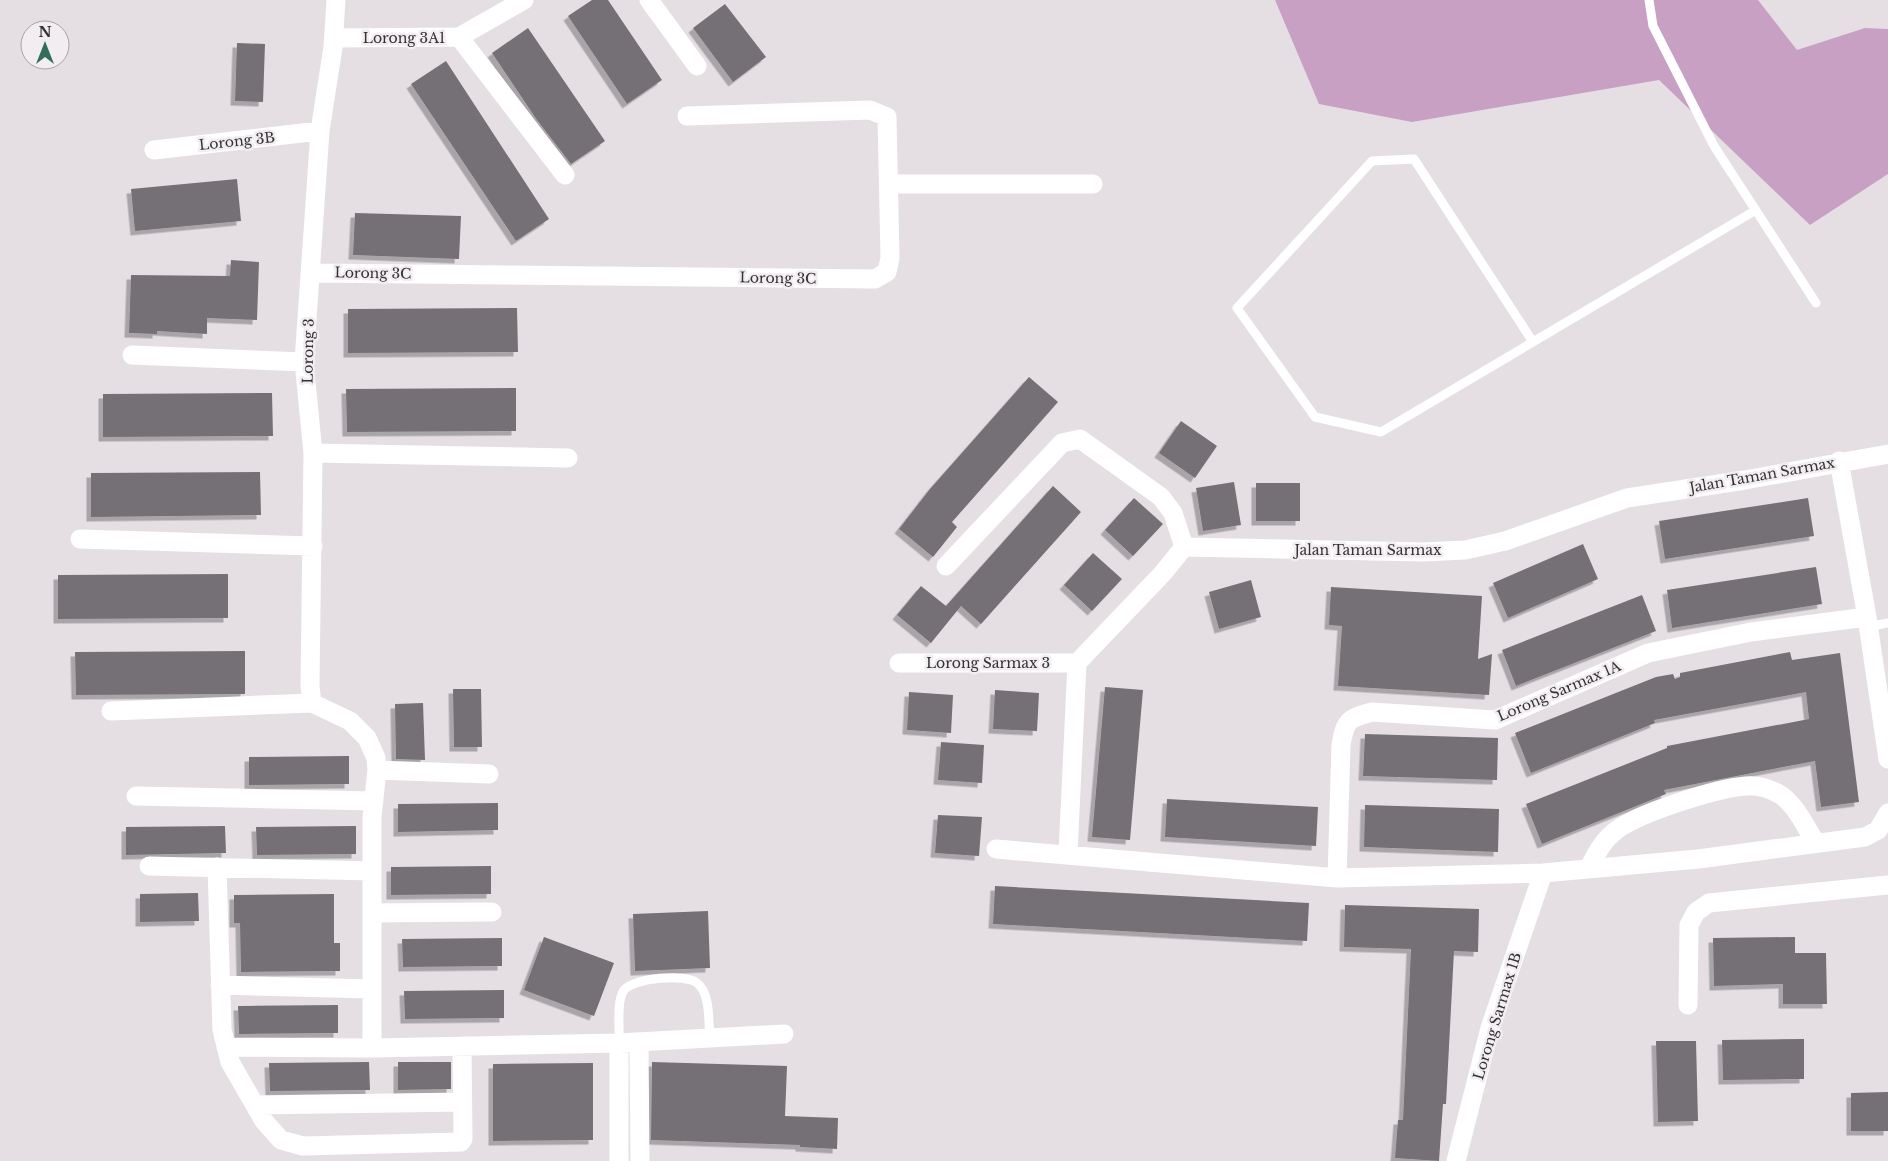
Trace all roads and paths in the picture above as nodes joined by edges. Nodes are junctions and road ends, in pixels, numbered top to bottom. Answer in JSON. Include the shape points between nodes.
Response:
{"nodes":[{"id":1,"x":336,"y":0,"type":"edge"},
{"id":2,"x":524,"y":0,"type":"edge"},
{"id":3,"x":649,"y":0,"type":"edge"},
{"id":4,"x":1649,"y":0,"type":"edge"},
{"id":5,"x":459,"y":37,"type":"junction"},
{"id":6,"x":334,"y":38,"type":"junction"},
{"id":7,"x":698,"y":66,"type":"dead end"},
{"id":8,"x":687,"y":116,"type":"dead end"},
{"id":9,"x":320,"y":131,"type":"junction"},
{"id":10,"x":154,"y":150,"type":"dead end"},
{"id":11,"x":565,"y":175,"type":"dead end"},
{"id":12,"x":890,"y":184,"type":"junction"},
{"id":13,"x":1093,"y":184,"type":"dead end"},
{"id":14,"x":1756,"y":210,"type":"junction"},
{"id":15,"x":311,"y":272,"type":"junction"},
{"id":16,"x":1816,"y":303,"type":"dead end"},
{"id":17,"x":1533,"y":342,"type":"junction"},
{"id":18,"x":132,"y":355,"type":"dead end"},
{"id":19,"x":304,"y":362,"type":"junction"},
{"id":20,"x":313,"y":453,"type":"junction"},
{"id":21,"x":1888,"y":454,"type":"edge"},
{"id":22,"x":568,"y":458,"type":"dead end"},
{"id":23,"x":1839,"y":461,"type":"junction"},
{"id":24,"x":80,"y":539,"type":"dead end"},
{"id":25,"x":313,"y":546,"type":"junction"},
{"id":26,"x":1184,"y":547,"type":"junction"},
{"id":27,"x":946,"y":566,"type":"dead end"},
{"id":28,"x":1868,"y":622,"type":"junction"},
{"id":29,"x":1888,"y":623,"type":"edge"},
{"id":30,"x":899,"y":663,"type":"dead end"},
{"id":31,"x":1077,"y":663,"type":"junction"},
{"id":32,"x":312,"y":703,"type":"junction"},
{"id":33,"x":112,"y":710,"type":"dead end"},
{"id":34,"x":1888,"y":759,"type":"edge"},
{"id":35,"x":377,"y":770,"type":"junction"},
{"id":36,"x":489,"y":774,"type":"dead end"},
{"id":37,"x":136,"y":796,"type":"dead end"},
{"id":38,"x":374,"y":801,"type":"junction"},
{"id":39,"x":1888,"y":813,"type":"edge"},
{"id":40,"x":1816,"y":843,"type":"junction"},
{"id":41,"x":996,"y":849,"type":"dead end"},
{"id":42,"x":1068,"y":854,"type":"junction"},
{"id":43,"x":149,"y":866,"type":"dead end"},
{"id":44,"x":217,"y":867,"type":"junction"},
{"id":45,"x":1589,"y":868,"type":"junction"},
{"id":46,"x":372,"y":871,"type":"junction"},
{"id":47,"x":1543,"y":873,"type":"junction"},
{"id":48,"x":1337,"y":878,"type":"junction"},
{"id":49,"x":1888,"y":885,"type":"edge"},
{"id":50,"x":492,"y":912,"type":"dead end"},
{"id":51,"x":372,"y":913,"type":"junction"},
{"id":52,"x":220,"y":985,"type":"junction"},
{"id":53,"x":372,"y":989,"type":"junction"},
{"id":54,"x":1688,"y":1005,"type":"dead end"},
{"id":55,"x":784,"y":1034,"type":"dead end"},
{"id":56,"x":710,"y":1038,"type":"junction"},
{"id":57,"x":639,"y":1042,"type":"junction"},
{"id":58,"x":619,"y":1043,"type":"junction"},
{"id":59,"x":462,"y":1046,"type":"junction"},
{"id":60,"x":226,"y":1047,"type":"junction"},
{"id":61,"x":372,"y":1048,"type":"junction"},
{"id":62,"x":462,"y":1102,"type":"junction"},
{"id":63,"x":255,"y":1105,"type":"junction"},
{"id":64,"x":619,"y":1161,"type":"edge"},
{"id":65,"x":640,"y":1161,"type":"edge"},
{"id":66,"x":1456,"y":1161,"type":"edge"}],
"edges":[{"from":1,"to":6,"type":"street","name":"Lorong 3"},
{"from":2,"to":5,"type":"street","name":"Lorong 3A1"},
{"from":3,"to":7,"type":"street"},
{"from":4,"to":14,"type":"lane","via":[[1653,26],[1714,146]]},
{"from":5,"to":6,"type":"street","name":"Lorong 3A1"},
{"from":5,"to":11,"type":"street"},
{"from":6,"to":9,"type":"street","name":"Lorong 3"},
{"from":8,"to":12,"type":"street","name":"Lorong 3C","via":[[861,110],[884,115],[889,121]]},
{"from":9,"to":10,"type":"street","name":"Lorong 3B"},
{"from":9,"to":15,"type":"street","name":"Lorong 3"},
{"from":12,"to":13,"type":"street"},
{"from":12,"to":15,"type":"street","name":"Lorong 3C","via":[[890,258],[887,272],[875,279]]},
{"from":14,"to":16,"type":"lane"},
{"from":14,"to":17,"type":"lane"},
{"from":15,"to":19,"type":"street","name":"Lorong 3"},
{"from":17,"to":17,"type":"lane","via":[[1381,432],[1315,417],[1237,308],[1372,161],[1414,159]]},
{"from":18,"to":19,"type":"street"},
{"from":19,"to":20,"type":"street","name":"Lorong 3"},
{"from":20,"to":22,"type":"street"},
{"from":20,"to":25,"type":"street","name":"Lorong 3"},
{"from":21,"to":23,"type":"street","name":"Jalan Taman Sarmax"},
{"from":23,"to":26,"type":"street","name":"Jalan Taman Sarmax","via":[[1745,480],[1627,498],[1506,542],[1465,550]]},
{"from":23,"to":28,"type":"street"},
{"from":24,"to":25,"type":"street"},
{"from":25,"to":32,"type":"street","name":"Lorong 3"},
{"from":26,"to":27,"type":"street","via":[[1174,513],[1161,497],[1080,438],[1062,443]]},
{"from":26,"to":31,"type":"street"},
{"from":28,"to":29,"type":"lane"},
{"from":28,"to":34,"type":"street"},
{"from":28,"to":48,"type":"street","name":"Lorong Sarmax 1A","via":[[1751,632],[1648,653],[1495,720],[1372,712],[1354,716],[1344,726],[1341,745]]},
{"from":30,"to":31,"type":"street","name":"Lorong Sarmax 3"},
{"from":31,"to":42,"type":"street"},
{"from":32,"to":33,"type":"street"},
{"from":32,"to":35,"type":"street","via":[[350,720],[367,738],[376,758]]},
{"from":35,"to":36,"type":"street"},
{"from":35,"to":38,"type":"street"},
{"from":37,"to":38,"type":"street"},
{"from":38,"to":46,"type":"street"},
{"from":39,"to":40,"type":"street","via":[[1878,830],[1865,837]]},
{"from":40,"to":45,"type":"street","via":[[1698,859]]},
{"from":40,"to":45,"type":"street","via":[[1781,795],[1766,788],[1746,786],[1687,799],[1630,823],[1613,833]]},
{"from":41,"to":42,"type":"street"},
{"from":42,"to":48,"type":"street"},
{"from":43,"to":44,"type":"street"},
{"from":44,"to":46,"type":"street"},
{"from":44,"to":52,"type":"street"},
{"from":45,"to":47,"type":"street"},
{"from":46,"to":51,"type":"street"},
{"from":47,"to":48,"type":"street"},
{"from":47,"to":66,"type":"street","name":"Lorong Sarmax 1B","via":[[1490,1028]]},
{"from":49,"to":54,"type":"street","via":[[1709,903],[1696,912],[1688,925]]},
{"from":50,"to":51,"type":"street"},
{"from":51,"to":53,"type":"street"},
{"from":52,"to":53,"type":"street"},
{"from":52,"to":60,"type":"street"},
{"from":53,"to":61,"type":"street"},
{"from":55,"to":56,"type":"street"},
{"from":56,"to":57,"type":"street"},
{"from":56,"to":58,"type":"lane","via":[[706,995],[697,982],[683,978],[637,981],[625,989],[621,999]]},
{"from":57,"to":58,"type":"street"},
{"from":57,"to":65,"type":"street"},
{"from":58,"to":59,"type":"street"},
{"from":58,"to":64,"type":"street"},
{"from":59,"to":61,"type":"street"},
{"from":59,"to":62,"type":"street"},
{"from":60,"to":61,"type":"street"},
{"from":60,"to":63,"type":"street","via":[[230,1062]]},
{"from":62,"to":63,"type":"street"},
{"from":62,"to":63,"type":"street","via":[[463,1139],[457,1144],[303,1146],[280,1140]]}]}
